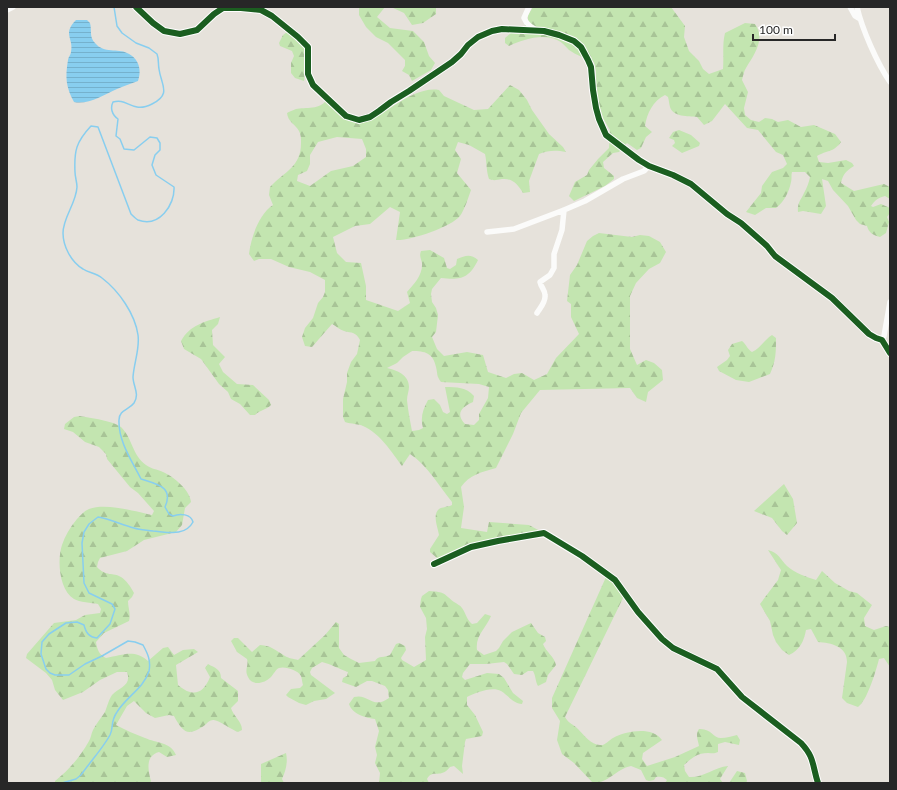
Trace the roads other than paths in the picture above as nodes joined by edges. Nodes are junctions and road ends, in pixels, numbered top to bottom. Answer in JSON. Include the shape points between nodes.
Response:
{"nodes":[{"id":1,"x":13,"y":7,"type":"edge"},
{"id":2,"x":136,"y":7,"type":"edge"},
{"id":3,"x":529,"y":7,"type":"edge"},
{"id":4,"x":850,"y":7,"type":"edge"},
{"id":5,"x":857,"y":7,"type":"edge"},
{"id":6,"x":7,"y":10,"type":"edge"},
{"id":7,"x":860,"y":19,"type":"junction"},
{"id":8,"x":538,"y":31,"type":"junction"},
{"id":9,"x":890,"y":82,"type":"edge"},
{"id":10,"x":649,"y":166,"type":"junction"},
{"id":11,"x":564,"y":210,"type":"junction"},
{"id":12,"x":487,"y":232,"type":"dead end"},
{"id":13,"x":890,"y":302,"type":"edge"},
{"id":14,"x":536,"y":313,"type":"dead end"},
{"id":15,"x":882,"y":340,"type":"junction"},
{"id":16,"x":890,"y":353,"type":"edge"},
{"id":17,"x":434,"y":564,"type":"dead end"},
{"id":18,"x":818,"y":783,"type":"edge"}],
"edges":[{"from":1,"to":6,"type":"street"},
{"from":2,"to":8,"type":"street","via":[[164,31],[180,34],[198,30],[223,8],[267,12],[308,47],[308,74],[313,85],[346,116],[359,120],[379,111],[452,62],[478,36],[502,29]]},
{"from":3,"to":8,"type":"street","via":[[524,18],[529,26]]},
{"from":4,"to":7,"type":"street"},
{"from":5,"to":7,"type":"street"},
{"from":7,"to":9,"type":"street"},
{"from":8,"to":10,"type":"street","via":[[559,35],[582,47],[591,67],[596,108],[603,130],[631,155]]},
{"from":10,"to":11,"type":"street","via":[[644,171],[629,176]]},
{"from":10,"to":15,"type":"street","via":[[691,184],[747,228],[775,256],[832,298],[869,334]]},
{"from":11,"to":12,"type":"street","via":[[514,229]]},
{"from":11,"to":14,"type":"street","via":[[562,230],[554,254],[554,268],[550,275],[540,282],[545,297]]},
{"from":13,"to":15,"type":"street"},
{"from":15,"to":16,"type":"street"},
{"from":17,"to":18,"type":"street","via":[[471,547],[544,533],[615,580],[662,639],[673,648],[717,669],[742,697],[801,743],[812,758]]}]}
